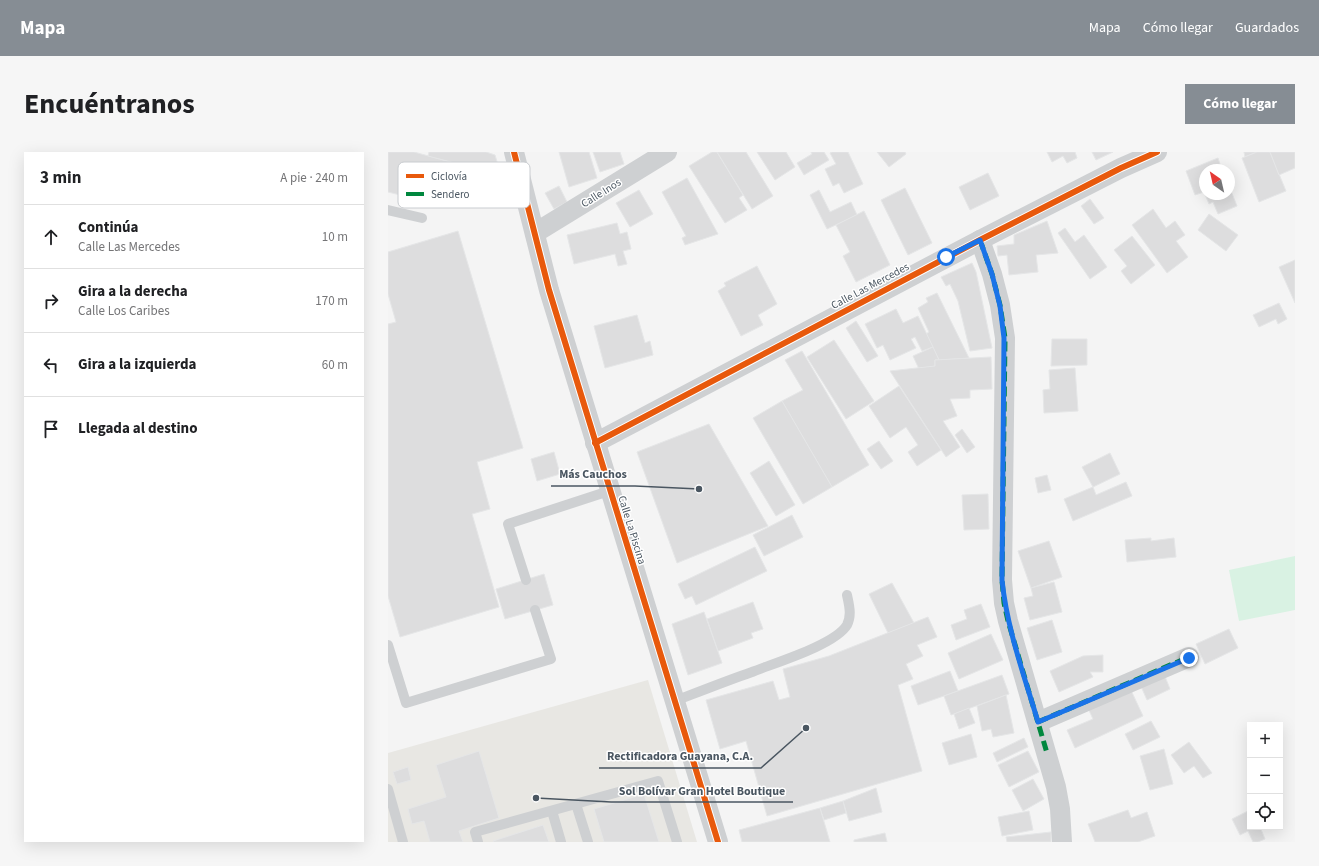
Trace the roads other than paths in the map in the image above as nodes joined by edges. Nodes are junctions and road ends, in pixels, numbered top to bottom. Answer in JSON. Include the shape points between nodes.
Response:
{"nodes":[{"id":1,"x":514,"y":152,"type":"edge"},
{"id":2,"x":668,"y":152,"type":"edge"},
{"id":3,"x":1157,"y":152,"type":"edge"},
{"id":4,"x":517,"y":162,"type":"edge"},
{"id":5,"x":529,"y":208,"type":"edge"},
{"id":6,"x":388,"y":210,"type":"edge"},
{"id":7,"x":422,"y":218,"type":"dead end"},
{"id":8,"x":535,"y":233,"type":"junction"},
{"id":9,"x":980,"y":240,"type":"junction"},
{"id":10,"x":595,"y":443,"type":"junction"},
{"id":11,"x":610,"y":491,"type":"junction"},
{"id":12,"x":526,"y":580,"type":"dead end"},
{"id":13,"x":847,"y":595,"type":"dead end"},
{"id":14,"x":535,"y":610,"type":"dead end"},
{"id":15,"x":388,"y":645,"type":"edge"},
{"id":16,"x":1189,"y":658,"type":"dead end"},
{"id":17,"x":675,"y":701,"type":"junction"},
{"id":18,"x":1038,"y":722,"type":"junction"},
{"id":19,"x":388,"y":789,"type":"edge"},
{"id":20,"x":576,"y":804,"type":"junction"},
{"id":21,"x":552,"y":811,"type":"junction"},
{"id":22,"x":403,"y":842,"type":"edge"},
{"id":23,"x":478,"y":842,"type":"edge"},
{"id":24,"x":561,"y":842,"type":"edge"},
{"id":25,"x":588,"y":842,"type":"edge"},
{"id":26,"x":677,"y":842,"type":"edge"},
{"id":27,"x":718,"y":842,"type":"edge"},
{"id":28,"x":1062,"y":842,"type":"edge"}],
"edges":[{"from":1,"to":4,"type":"street","name":"Calle La Piscina"},
{"from":2,"to":8,"type":"street","name":"Calle Inos"},
{"from":3,"to":9,"type":"street","name":"Calle Las Mercedes"},
{"from":5,"to":8,"type":"street","name":"Calle La Piscina"},
{"from":6,"to":7,"type":"lane"},
{"from":8,"to":10,"type":"street","name":"Calle La Piscina","via":[[549,290]]},
{"from":9,"to":10,"type":"street","name":"Calle Las Mercedes"},
{"from":9,"to":18,"type":"street","via":[[992,274],[1004,338],[1004,603]]},
{"from":10,"to":11,"type":"street","name":"Calle La Piscina"},
{"from":11,"to":12,"type":"lane","via":[[508,524]]},
{"from":11,"to":17,"type":"street","name":"Calle La Piscina"},
{"from":13,"to":17,"type":"lane","via":[[849,620],[840,632],[830,639],[793,656]]},
{"from":14,"to":15,"type":"lane","via":[[551,660],[406,703]]},
{"from":16,"to":18,"type":"street"},
{"from":17,"to":27,"type":"street","name":"Calle La Piscina"},
{"from":18,"to":28,"type":"street","via":[[1056,787]]},
{"from":19,"to":22,"type":"lane"},
{"from":20,"to":21,"type":"lane"},
{"from":20,"to":25,"type":"lane"},
{"from":20,"to":26,"type":"lane","via":[[658,781]]},
{"from":21,"to":23,"type":"lane","via":[[475,832]]},
{"from":21,"to":24,"type":"lane"}]}
